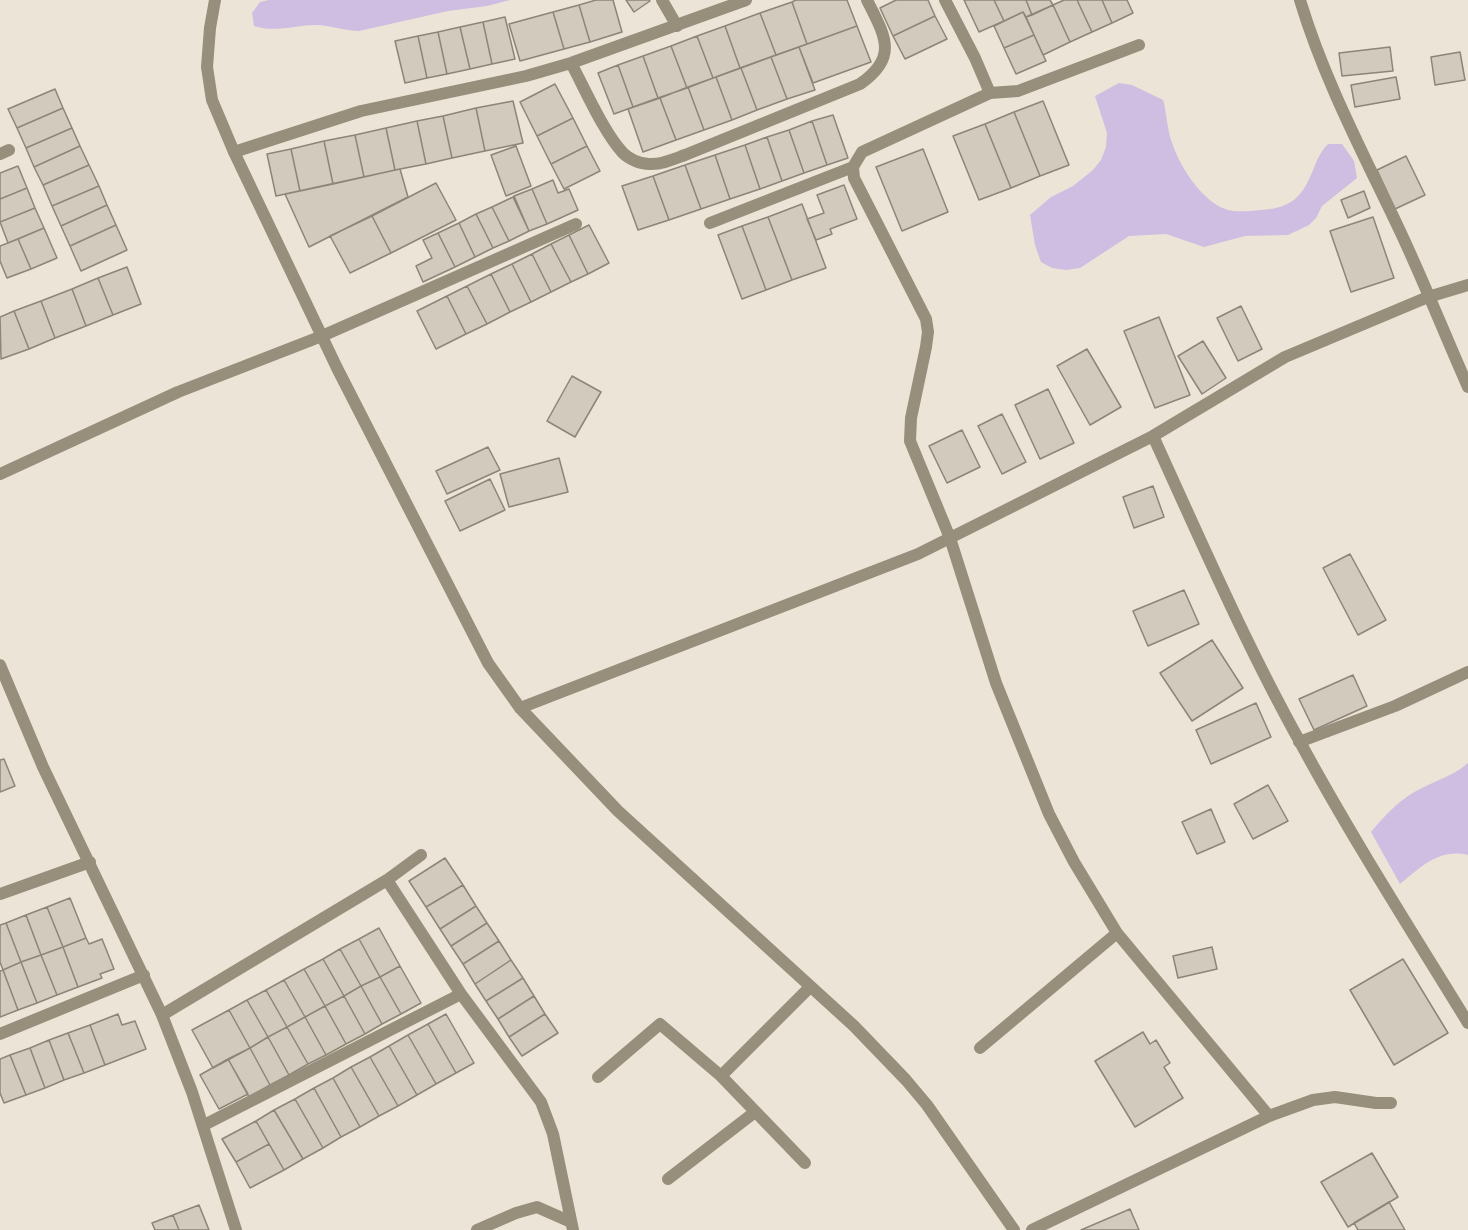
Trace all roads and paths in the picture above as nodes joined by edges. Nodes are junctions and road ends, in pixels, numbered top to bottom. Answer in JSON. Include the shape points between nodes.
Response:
{"nodes":[{"id":1,"x":215,"y":0,"type":"edge"},
{"id":2,"x":662,"y":0,"type":"edge"},
{"id":3,"x":746,"y":0,"type":"edge"},
{"id":4,"x":867,"y":0,"type":"edge"},
{"id":5,"x":945,"y":0,"type":"edge"},
{"id":6,"x":1300,"y":0,"type":"edge"},
{"id":7,"x":677,"y":26,"type":"junction"},
{"id":8,"x":1139,"y":45,"type":"dead end"},
{"id":9,"x":571,"y":63,"type":"junction"},
{"id":10,"x":990,"y":93,"type":"junction"},
{"id":11,"x":234,"y":152,"type":"junction"},
{"id":12,"x":853,"y":167,"type":"junction"},
{"id":13,"x":710,"y":223,"type":"dead end"},
{"id":14,"x":576,"y":224,"type":"dead end"},
{"id":15,"x":1468,"y":285,"type":"edge"},
{"id":16,"x":1428,"y":297,"type":"junction"},
{"id":17,"x":322,"y":336,"type":"junction"},
{"id":18,"x":1468,"y":387,"type":"edge"},
{"id":19,"x":1153,"y":436,"type":"junction"},
{"id":20,"x":0,"y":474,"type":"edge"},
{"id":21,"x":950,"y":538,"type":"junction"},
{"id":22,"x":0,"y":665,"type":"edge"},
{"id":23,"x":1468,"y":672,"type":"edge"},
{"id":24,"x":520,"y":708,"type":"junction"},
{"id":25,"x":1299,"y":742,"type":"junction"},
{"id":26,"x":421,"y":855,"type":"dead end"},
{"id":27,"x":90,"y":862,"type":"junction"},
{"id":28,"x":387,"y":880,"type":"junction"},
{"id":29,"x":0,"y":894,"type":"edge"},
{"id":30,"x":1117,"y":933,"type":"junction"},
{"id":31,"x":144,"y":975,"type":"junction"},
{"id":32,"x":810,"y":987,"type":"junction"},
{"id":33,"x":461,"y":994,"type":"junction"},
{"id":34,"x":162,"y":1015,"type":"junction"},
{"id":35,"x":1468,"y":1023,"type":"edge"},
{"id":36,"x":0,"y":1034,"type":"edge"},
{"id":37,"x":980,"y":1048,"type":"dead end"},
{"id":38,"x":721,"y":1076,"type":"junction"},
{"id":39,"x":598,"y":1077,"type":"dead end"},
{"id":40,"x":1391,"y":1103,"type":"dead end"},
{"id":41,"x":755,"y":1112,"type":"junction"},
{"id":42,"x":1269,"y":1116,"type":"junction"},
{"id":43,"x":204,"y":1125,"type":"junction"},
{"id":44,"x":805,"y":1163,"type":"dead end"},
{"id":45,"x":668,"y":1179,"type":"dead end"},
{"id":46,"x":572,"y":1226,"type":"edge"},
{"id":47,"x":236,"y":1230,"type":"edge"},
{"id":48,"x":477,"y":1230,"type":"edge"},
{"id":49,"x":1014,"y":1230,"type":"edge"},
{"id":50,"x":1032,"y":1230,"type":"edge"}],
"edges":[{"from":1,"to":11,"type":"street","via":[[207,67],[212,100]]},
{"from":2,"to":7,"type":"street"},
{"from":3,"to":7,"type":"street"},
{"from":4,"to":9,"type":"street","via":[[885,42],[886,54],[872,76],[661,163],[641,163],[624,153]]},
{"from":5,"to":10,"type":"street"},
{"from":6,"to":16,"type":"street","via":[[1309,31],[1353,134]]},
{"from":7,"to":9,"type":"street"},
{"from":8,"to":10,"type":"street","via":[[1018,90]]},
{"from":9,"to":11,"type":"street","via":[[361,111]]},
{"from":10,"to":12,"type":"street","via":[[862,152]]},
{"from":11,"to":17,"type":"street"},
{"from":12,"to":13,"type":"street"},
{"from":12,"to":21,"type":"street","via":[[854,178],[926,319],[927,347],[910,418],[910,441]]},
{"from":14,"to":17,"type":"street"},
{"from":15,"to":16,"type":"street"},
{"from":16,"to":18,"type":"street"},
{"from":16,"to":19,"type":"street","via":[[1285,357]]},
{"from":17,"to":20,"type":"street","via":[[177,392]]},
{"from":17,"to":24,"type":"street","via":[[467,626]]},
{"from":19,"to":21,"type":"street"},
{"from":19,"to":25,"type":"street"},
{"from":21,"to":24,"type":"street","via":[[918,554]]},
{"from":21,"to":30,"type":"street","via":[[996,683],[1049,814]]},
{"from":22,"to":27,"type":"street","via":[[43,767]]},
{"from":23,"to":25,"type":"street","via":[[1395,706]]},
{"from":24,"to":32,"type":"street","via":[[618,811]]},
{"from":25,"to":35,"type":"street"},
{"from":26,"to":28,"type":"street"},
{"from":27,"to":29,"type":"street"},
{"from":27,"to":31,"type":"street"},
{"from":28,"to":33,"type":"street"},
{"from":28,"to":34,"type":"street"},
{"from":30,"to":37,"type":"street"},
{"from":30,"to":42,"type":"street"},
{"from":31,"to":34,"type":"street"},
{"from":31,"to":36,"type":"street"},
{"from":32,"to":38,"type":"street"},
{"from":32,"to":49,"type":"street","via":[[854,1026],[927,1105]]},
{"from":33,"to":43,"type":"street"},
{"from":33,"to":46,"type":"street","via":[[541,1102],[553,1134]]},
{"from":34,"to":43,"type":"street"},
{"from":38,"to":39,"type":"street","via":[[660,1023]]},
{"from":38,"to":41,"type":"street"},
{"from":40,"to":42,"type":"street","via":[[1335,1097],[1313,1100]]},
{"from":41,"to":44,"type":"street"},
{"from":41,"to":45,"type":"street"},
{"from":42,"to":50,"type":"street"},
{"from":43,"to":47,"type":"street"},
{"from":46,"to":48,"type":"street","via":[[537,1207]]}]}
